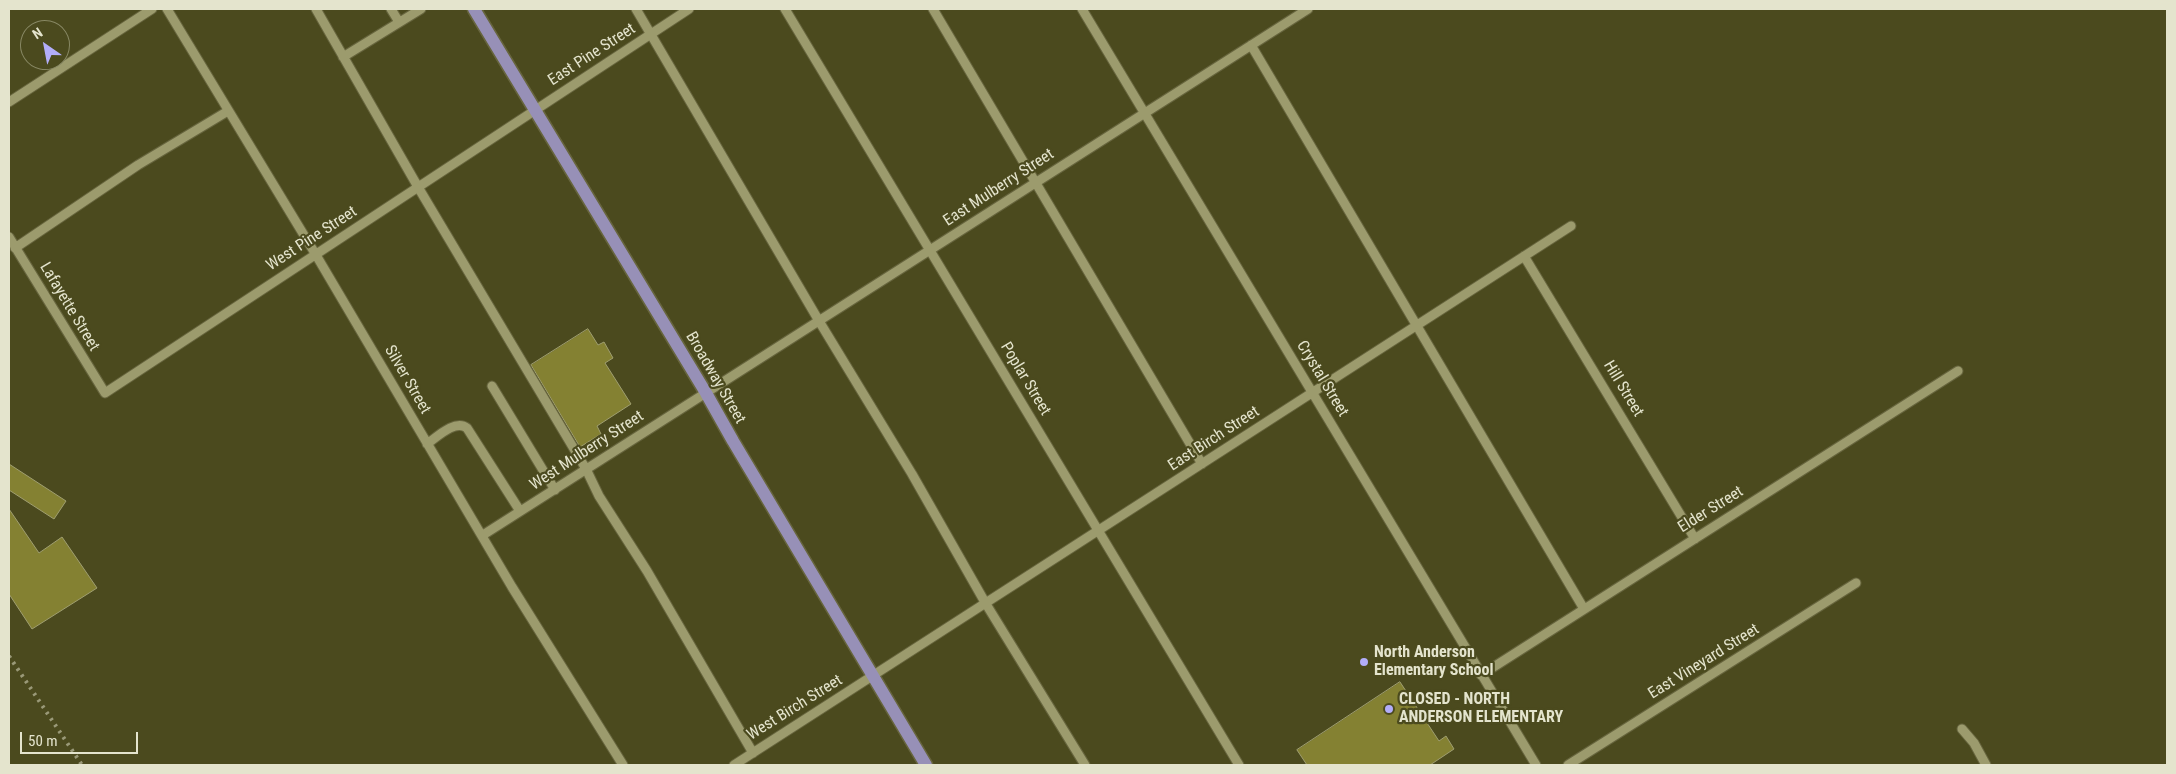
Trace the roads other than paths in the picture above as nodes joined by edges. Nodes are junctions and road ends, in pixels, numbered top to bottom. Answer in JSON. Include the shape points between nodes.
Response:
{"nodes":[{"id":1,"x":152,"y":9,"type":"edge"},
{"id":2,"x":167,"y":9,"type":"edge"},
{"id":3,"x":316,"y":9,"type":"edge"},
{"id":4,"x":390,"y":9,"type":"edge"},
{"id":5,"x":421,"y":9,"type":"edge"},
{"id":6,"x":474,"y":9,"type":"edge"},
{"id":7,"x":636,"y":9,"type":"edge"},
{"id":8,"x":689,"y":9,"type":"edge"},
{"id":9,"x":785,"y":9,"type":"edge"},
{"id":10,"x":933,"y":9,"type":"edge"},
{"id":11,"x":1082,"y":9,"type":"edge"},
{"id":12,"x":1308,"y":9,"type":"edge"},
{"id":13,"x":399,"y":22,"type":"junction"},
{"id":14,"x":651,"y":34,"type":"junction"},
{"id":15,"x":1251,"y":45,"type":"junction"},
{"id":16,"x":343,"y":57,"type":"junction"},
{"id":17,"x":9,"y":102,"type":"edge"},
{"id":18,"x":535,"y":110,"type":"junction"},
{"id":19,"x":228,"y":111,"type":"junction"},
{"id":20,"x":1144,"y":113,"type":"junction"},
{"id":21,"x":1035,"y":183,"type":"junction"},
{"id":22,"x":418,"y":187,"type":"junction"},
{"id":23,"x":1571,"y":226,"type":"dead end"},
{"id":24,"x":9,"y":236,"type":"edge"},
{"id":25,"x":16,"y":248,"type":"junction"},
{"id":26,"x":929,"y":250,"type":"junction"},
{"id":27,"x":316,"y":255,"type":"junction"},
{"id":28,"x":1524,"y":256,"type":"junction"},
{"id":29,"x":819,"y":321,"type":"junction"},
{"id":30,"x":1417,"y":325,"type":"junction"},
{"id":31,"x":1958,"y":371,"type":"dead end"},
{"id":32,"x":492,"y":386,"type":"dead end"},
{"id":33,"x":706,"y":392,"type":"junction"},
{"id":34,"x":104,"y":393,"type":"joint"},
{"id":35,"x":1312,"y":393,"type":"junction"},
{"id":36,"x":427,"y":444,"type":"junction"},
{"id":37,"x":1202,"y":464,"type":"junction"},
{"id":38,"x":586,"y":469,"type":"junction"},
{"id":39,"x":555,"y":490,"type":"junction"},
{"id":40,"x":520,"y":511,"type":"junction"},
{"id":41,"x":1098,"y":531,"type":"junction"},
{"id":42,"x":483,"y":535,"type":"junction"},
{"id":43,"x":1695,"y":539,"type":"junction"},
{"id":44,"x":1856,"y":584,"type":"dead end"},
{"id":45,"x":986,"y":604,"type":"junction"},
{"id":46,"x":1584,"y":609,"type":"junction"},
{"id":47,"x":1481,"y":675,"type":"junction"},
{"id":48,"x":873,"y":677,"type":"junction"},
{"id":49,"x":1962,"y":729,"type":"dead end"},
{"id":50,"x":753,"y":753,"type":"junction"},
{"id":51,"x":623,"y":765,"type":"edge"},
{"id":52,"x":734,"y":765,"type":"edge"},
{"id":53,"x":926,"y":765,"type":"edge"},
{"id":54,"x":1085,"y":765,"type":"edge"},
{"id":55,"x":1238,"y":765,"type":"edge"},
{"id":56,"x":1536,"y":765,"type":"edge"},
{"id":57,"x":1568,"y":765,"type":"edge"},
{"id":58,"x":1986,"y":765,"type":"edge"}],
"edges":[{"from":1,"to":17,"type":"street"},
{"from":2,"to":19,"type":"street","name":"Silver Street"},
{"from":3,"to":16,"type":"street"},
{"from":4,"to":13,"type":"street"},
{"from":5,"to":13,"type":"street"},
{"from":6,"to":18,"type":"main road","name":"Broadway Street"},
{"from":7,"to":14,"type":"street"},
{"from":8,"to":14,"type":"street","name":"East Pine Street"},
{"from":9,"to":26,"type":"street","name":"Poplar Street"},
{"from":10,"to":21,"type":"street"},
{"from":11,"to":20,"type":"street","name":"Crystal Street"},
{"from":12,"to":15,"type":"street","name":"East Mulberry Street"},
{"from":13,"to":16,"type":"street"},
{"from":14,"to":18,"type":"street","name":"East Pine Street"},
{"from":14,"to":29,"type":"street"},
{"from":15,"to":20,"type":"street","name":"East Mulberry Street"},
{"from":15,"to":30,"type":"street"},
{"from":16,"to":22,"type":"street"},
{"from":18,"to":22,"type":"street","name":"West Pine Street"},
{"from":18,"to":33,"type":"main road","name":"Broadway Street"},
{"from":19,"to":25,"type":"street","via":[[138,165]]},
{"from":19,"to":27,"type":"street","name":"Silver Street"},
{"from":20,"to":21,"type":"street","name":"East Mulberry Street"},
{"from":20,"to":35,"type":"street","name":"Crystal Street"},
{"from":21,"to":26,"type":"street","name":"East Mulberry Street"},
{"from":21,"to":37,"type":"street"},
{"from":22,"to":27,"type":"street","name":"West Pine Street"},
{"from":22,"to":38,"type":"street"},
{"from":23,"to":28,"type":"street","name":"East Birch Street"},
{"from":24,"to":25,"type":"street","name":"Lafayette Street"},
{"from":25,"to":34,"type":"street","name":"Lafayette Street"},
{"from":26,"to":29,"type":"street","name":"East Mulberry Street"},
{"from":26,"to":41,"type":"street","name":"Poplar Street"},
{"from":27,"to":34,"type":"street","name":"West Pine Street"},
{"from":27,"to":36,"type":"street","name":"Silver Street"},
{"from":28,"to":30,"type":"street","name":"East Birch Street"},
{"from":28,"to":43,"type":"street","name":"Hill Street"},
{"from":29,"to":33,"type":"street","name":"East Mulberry Street"},
{"from":29,"to":45,"type":"street"},
{"from":30,"to":35,"type":"street","name":"East Birch Street"},
{"from":30,"to":46,"type":"street"},
{"from":31,"to":43,"type":"street","name":"Elder Street"},
{"from":32,"to":39,"type":"street"},
{"from":33,"to":38,"type":"street","name":"West Mulberry Street"},
{"from":33,"to":48,"type":"main road","name":"Broadway Street"},
{"from":35,"to":37,"type":"street","name":"East Birch Street"},
{"from":35,"to":47,"type":"street","name":"Crystal Street"},
{"from":36,"to":40,"type":"street","via":[[456,425],[463,424]]},
{"from":36,"to":42,"type":"street","name":"Silver Street"},
{"from":37,"to":41,"type":"street","name":"East Birch Street"},
{"from":38,"to":39,"type":"street","name":"West Mulberry Street"},
{"from":38,"to":50,"type":"street"},
{"from":39,"to":40,"type":"street","name":"West Mulberry Street"},
{"from":40,"to":42,"type":"street","name":"West Mulberry Street"},
{"from":41,"to":45,"type":"street","name":"East Birch Street"},
{"from":41,"to":55,"type":"street","name":"Poplar Street"},
{"from":42,"to":51,"type":"street","name":"Silver Street"},
{"from":43,"to":46,"type":"street","name":"Elder Street"},
{"from":44,"to":57,"type":"street","name":"East Vineyard Street"},
{"from":45,"to":48,"type":"street","name":"East Birch Street"},
{"from":45,"to":54,"type":"street"},
{"from":46,"to":47,"type":"street","name":"Elder Street"},
{"from":47,"to":56,"type":"street","name":"Crystal Street"},
{"from":48,"to":50,"type":"street","name":"West Birch Street"},
{"from":48,"to":53,"type":"main road","name":"Broadway Street"},
{"from":49,"to":58,"type":"street"},
{"from":50,"to":52,"type":"street","name":"West Birch Street"}]}
